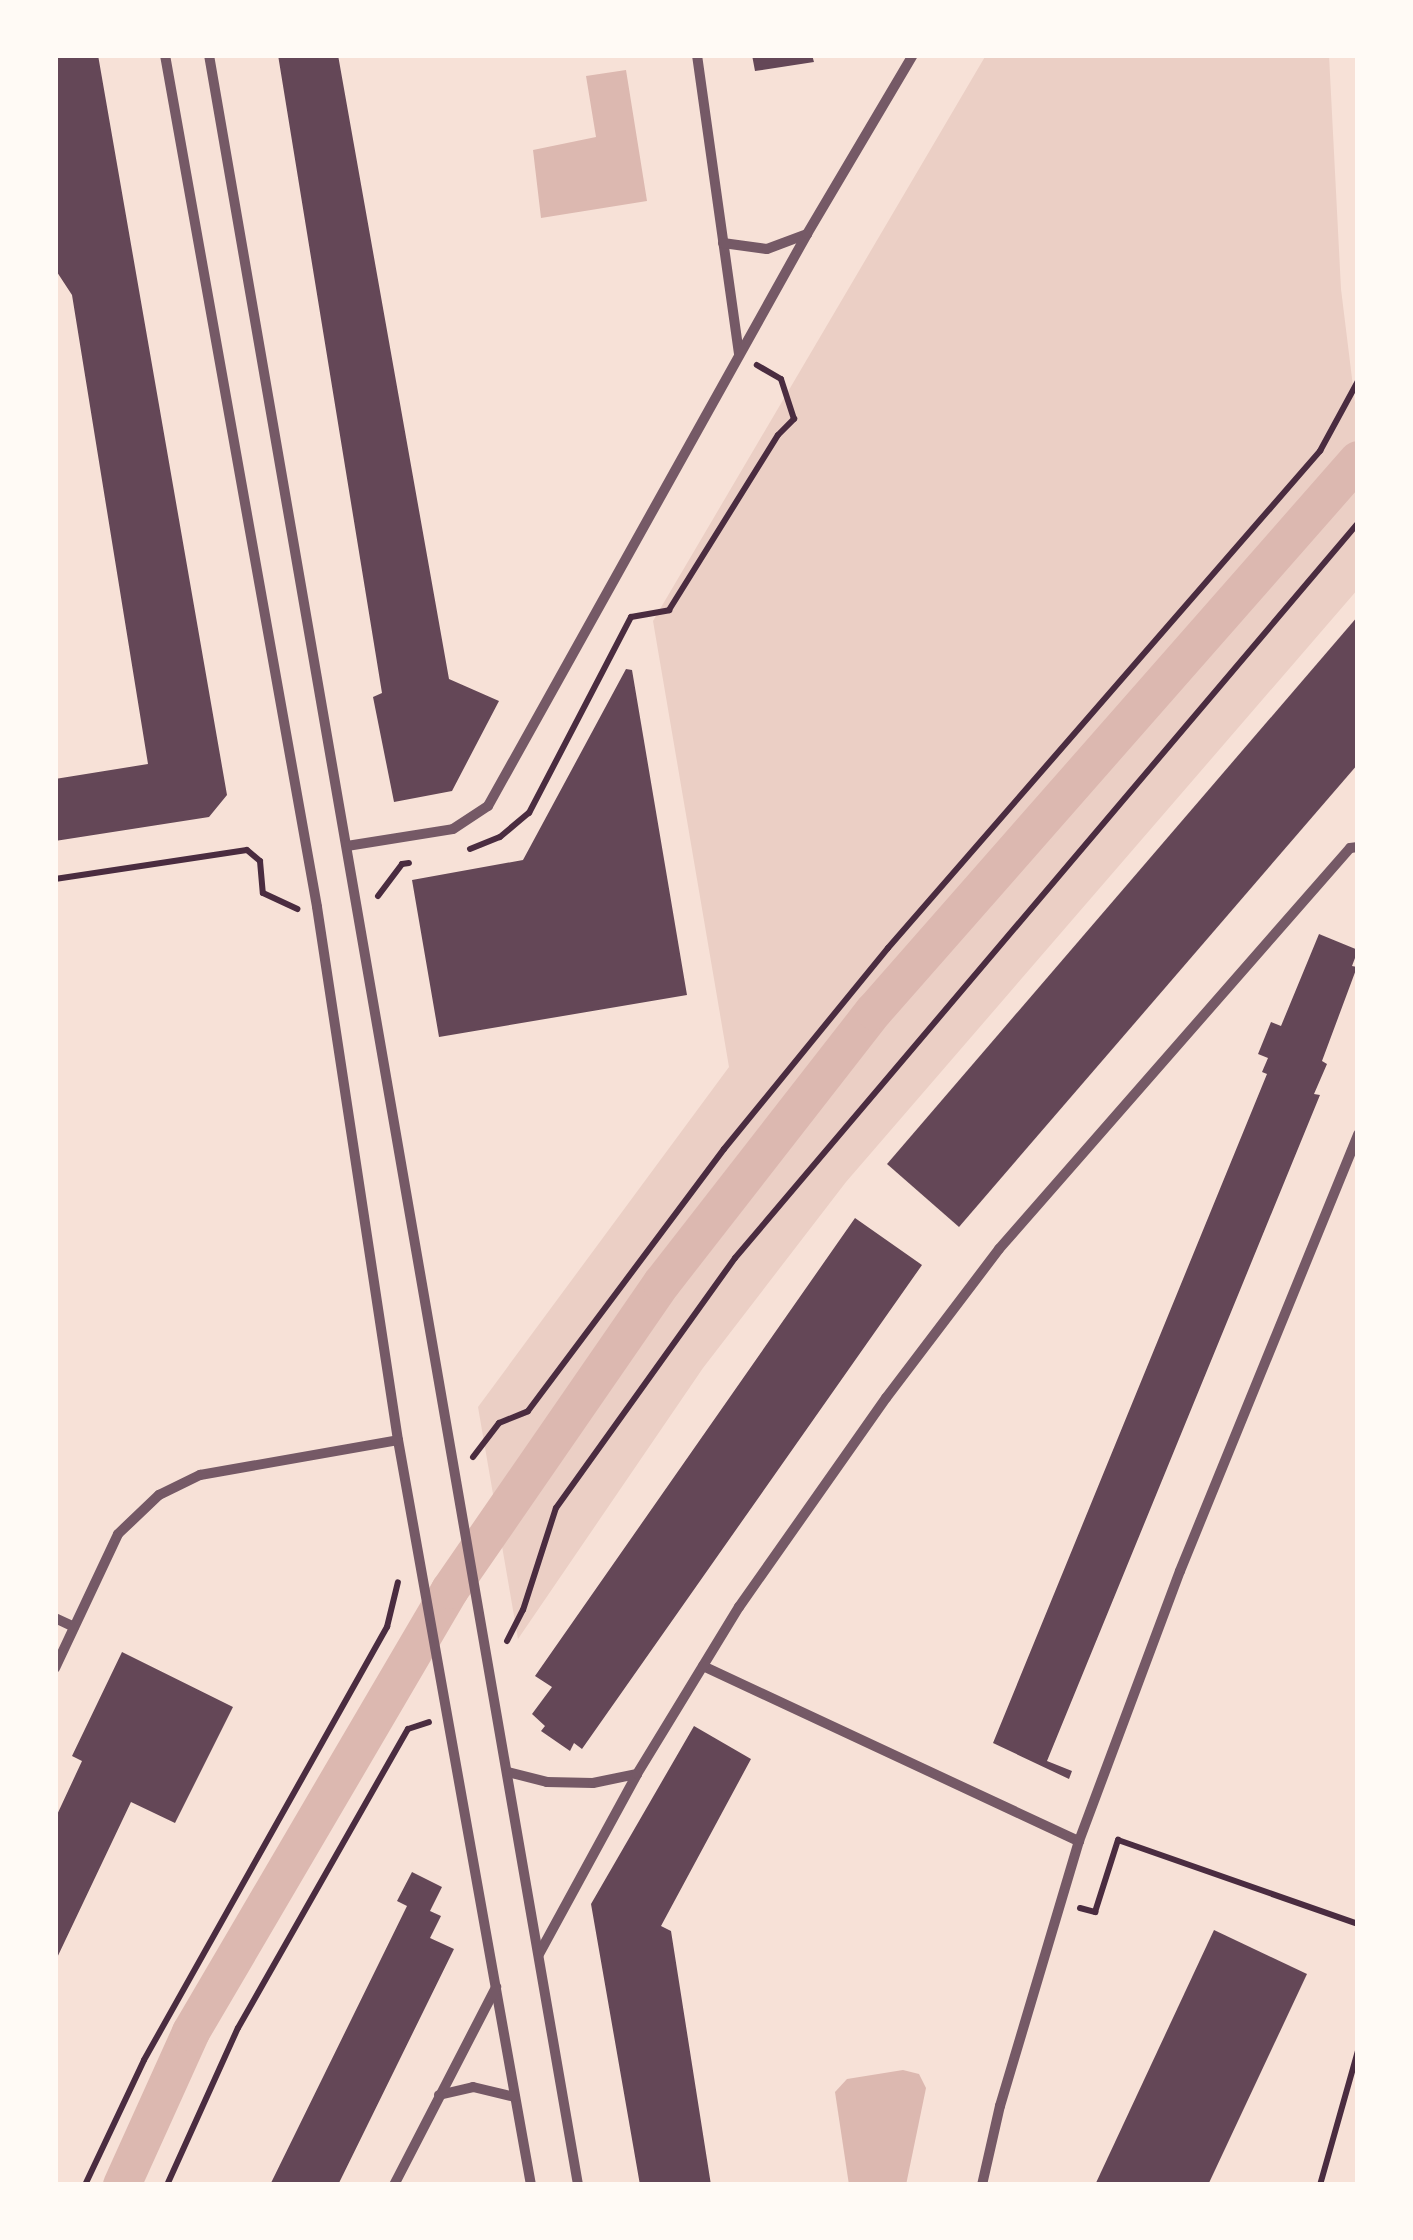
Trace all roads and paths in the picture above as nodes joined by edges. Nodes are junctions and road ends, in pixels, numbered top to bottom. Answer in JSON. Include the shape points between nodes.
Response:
{"nodes":[{"id":1,"x":165,"y":55,"type":"edge"},
{"id":2,"x":210,"y":55,"type":"edge"},
{"id":3,"x":697,"y":55,"type":"edge"},
{"id":4,"x":912,"y":55,"type":"edge"},
{"id":5,"x":807,"y":234,"type":"junction"},
{"id":6,"x":723,"y":243,"type":"junction"},
{"id":7,"x":739,"y":355,"type":"junction"},
{"id":8,"x":1358,"y":381,"type":"edge"},
{"id":9,"x":1358,"y":523,"type":"edge"},
{"id":10,"x":1358,"y":836,"type":"edge"},
{"id":11,"x":347,"y":846,"type":"junction"},
{"id":12,"x":1354,"y":847,"type":"edge"},
{"id":13,"x":459,"y":853,"type":"dead end"},
{"id":14,"x":421,"y":860,"type":"dead end"},
{"id":15,"x":55,"y":879,"type":"edge"},
{"id":16,"x":356,"y":900,"type":"junction"},
{"id":17,"x":317,"y":907,"type":"junction"},
{"id":18,"x":1358,"y":1134,"type":"edge"},
{"id":19,"x":398,"y":1440,"type":"junction"},
{"id":20,"x":455,"y":1481,"type":"junction"},
{"id":21,"x":417,"y":1536,"type":"junction"},
{"id":22,"x":55,"y":1618,"type":"edge"},
{"id":23,"x":74,"y":1627,"type":"junction"},
{"id":24,"x":703,"y":1666,"type":"junction"},
{"id":25,"x":55,"y":1668,"type":"edge"},
{"id":26,"x":488,"y":1679,"type":"junction"},
{"id":27,"x":449,"y":1716,"type":"junction"},
{"id":28,"x":508,"y":1772,"type":"junction"},
{"id":29,"x":637,"y":1774,"type":"junction"},
{"id":30,"x":1079,"y":1841,"type":"junction"},
{"id":31,"x":1059,"y":1902,"type":"junction"},
{"id":32,"x":1358,"y":1924,"type":"edge"},
{"id":33,"x":539,"y":1954,"type":"junction"},
{"id":34,"x":496,"y":1987,"type":"junction"},
{"id":35,"x":1358,"y":2050,"type":"edge"},
{"id":36,"x":438,"y":2095,"type":"junction"},
{"id":37,"x":516,"y":2098,"type":"junction"},
{"id":38,"x":84,"y":2185,"type":"edge"},
{"id":39,"x":167,"y":2185,"type":"edge"},
{"id":40,"x":394,"y":2185,"type":"edge"},
{"id":41,"x":531,"y":2185,"type":"edge"},
{"id":42,"x":578,"y":2185,"type":"edge"},
{"id":43,"x":982,"y":2185,"type":"edge"},
{"id":44,"x":1320,"y":2185,"type":"edge"}],
"edges":[{"from":1,"to":17,"type":"street"},
{"from":2,"to":11,"type":"street"},
{"from":3,"to":6,"type":"street"},
{"from":4,"to":5,"type":"street"},
{"from":5,"to":6,"type":"street","via":[[766,250]]},
{"from":5,"to":7,"type":"street"},
{"from":6,"to":7,"type":"street"},
{"from":7,"to":11,"type":"street","via":[[488,806],[454,830]]},
{"from":7,"to":13,"type":"path","via":[[781,378],[794,419],[670,610],[631,617],[528,813],[500,838]]},
{"from":8,"to":20,"type":"path","via":[[1320,451],[888,948],[724,1149],[528,1411],[500,1424]]},
{"from":9,"to":26,"type":"path","via":[[735,1258],[556,1508],[523,1610]]},
{"from":10,"to":12,"type":"street"},
{"from":11,"to":16,"type":"street"},
{"from":12,"to":24,"type":"street","via":[[999,1249],[886,1398]]},
{"from":14,"to":16,"type":"path","via":[[402,864],[376,898]]},
{"from":15,"to":17,"type":"path","via":[[247,850],[260,861],[263,893],[291,910]]},
{"from":16,"to":20,"type":"street"},
{"from":17,"to":19,"type":"street"},
{"from":18,"to":30,"type":"street","via":[[1180,1570]]},
{"from":19,"to":21,"type":"street"},
{"from":19,"to":23,"type":"street","via":[[200,1476],[159,1495],[118,1534]]},
{"from":20,"to":26,"type":"street"},
{"from":21,"to":27,"type":"street"},
{"from":21,"to":38,"type":"path","via":[[404,1555],[387,1626],[144,2060]]},
{"from":22,"to":23,"type":"street"},
{"from":23,"to":25,"type":"street"},
{"from":24,"to":29,"type":"street"},
{"from":24,"to":30,"type":"street"},
{"from":26,"to":28,"type":"street"},
{"from":27,"to":34,"type":"street"},
{"from":27,"to":39,"type":"path","via":[[408,1729],[238,2028]]},
{"from":28,"to":29,"type":"street","via":[[593,1784]]},
{"from":28,"to":33,"type":"street"},
{"from":29,"to":33,"type":"street"},
{"from":30,"to":31,"type":"street"},
{"from":31,"to":32,"type":"path","via":[[1094,1912],[1118,1840]]},
{"from":31,"to":43,"type":"street"},
{"from":33,"to":42,"type":"street"},
{"from":34,"to":36,"type":"street"},
{"from":34,"to":37,"type":"street"},
{"from":35,"to":44,"type":"path"},
{"from":36,"to":37,"type":"street","via":[[473,2088]]},
{"from":36,"to":40,"type":"street"},
{"from":37,"to":41,"type":"street"}]}
